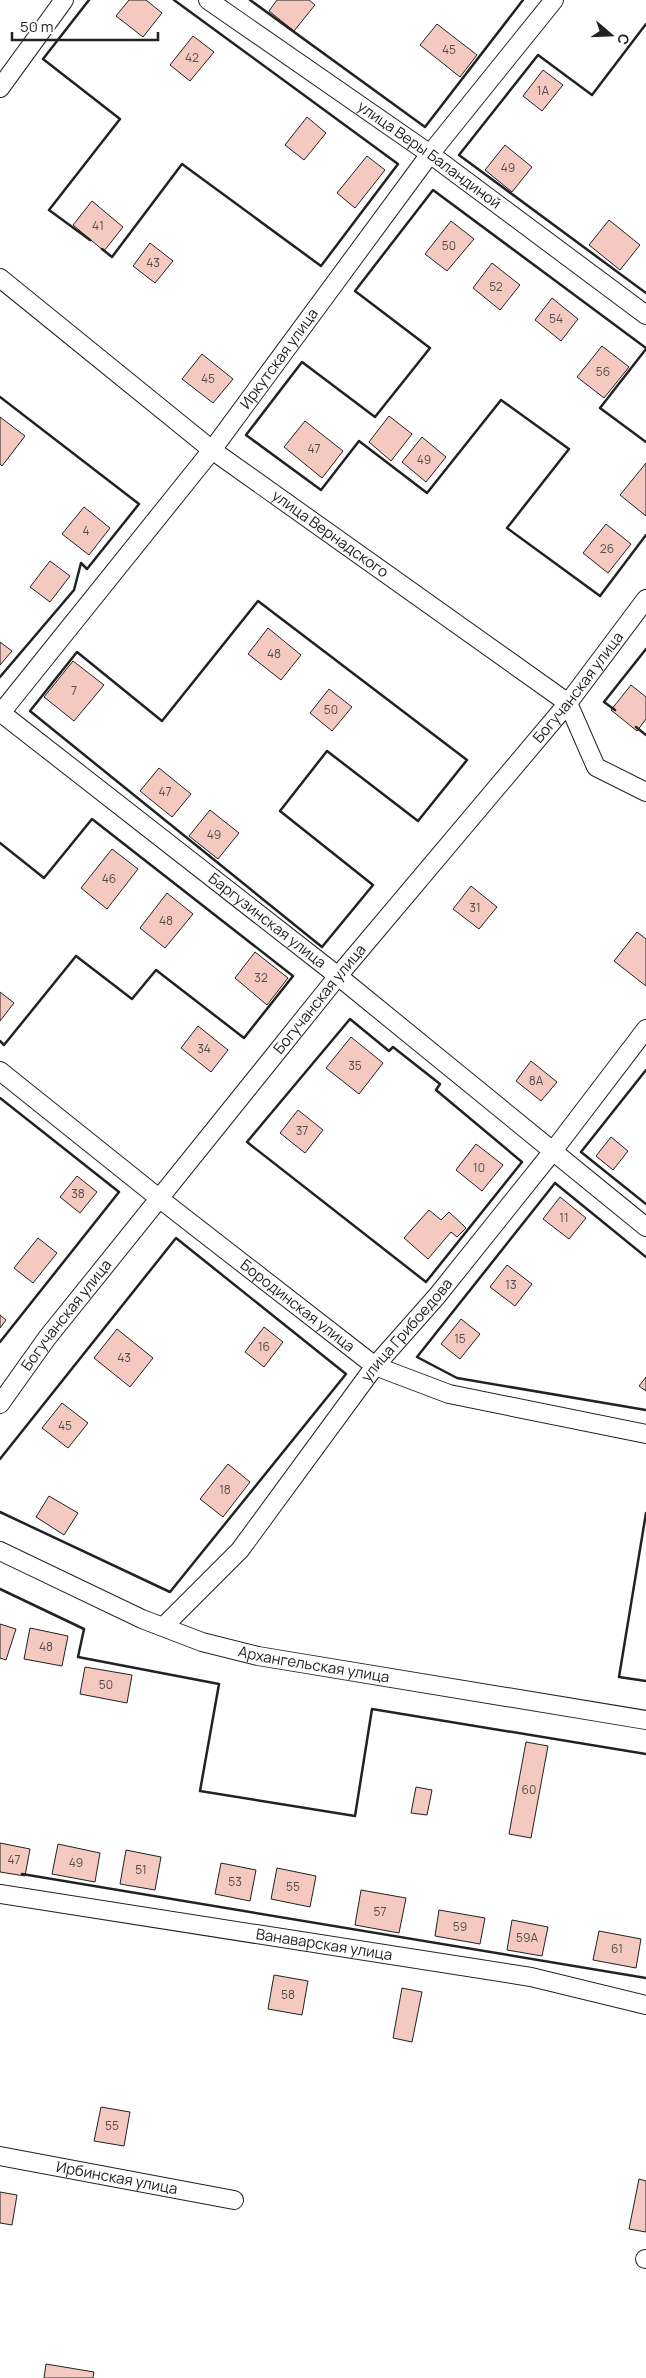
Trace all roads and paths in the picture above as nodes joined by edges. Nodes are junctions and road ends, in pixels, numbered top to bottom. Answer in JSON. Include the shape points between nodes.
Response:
{"nodes":[{"id":1,"x":64,"y":0,"type":"edge"},
{"id":2,"x":208,"y":0,"type":"edge"},
{"id":3,"x":554,"y":0,"type":"edge"},
{"id":4,"x":0,"y":88,"type":"edge"},
{"id":5,"x":430,"y":154,"type":"junction"},
{"id":6,"x":0,"y":278,"type":"edge"},
{"id":7,"x":646,"y":315,"type":"edge"},
{"id":8,"x":212,"y":450,"type":"junction"},
{"id":9,"x":646,"y":598,"type":"edge"},
{"id":10,"x":568,"y":702,"type":"junction"},
{"id":11,"x":0,"y":713,"type":"edge"},
{"id":12,"x":646,"y":792,"type":"edge"},
{"id":13,"x":338,"y":976,"type":"junction"},
{"id":14,"x":646,"y":1029,"type":"edge"},
{"id":15,"x":0,"y":1071,"type":"edge"},
{"id":16,"x":553,"y":1151,"type":"junction"},
{"id":17,"x":160,"y":1199,"type":"junction"},
{"id":18,"x":646,"y":1227,"type":"edge"},
{"id":19,"x":375,"y":1366,"type":"junction"},
{"id":20,"x":0,"y":1404,"type":"edge"},
{"id":21,"x":646,"y":1434,"type":"edge"},
{"id":22,"x":0,"y":1551,"type":"edge"},
{"id":23,"x":163,"y":1627,"type":"junction"},
{"id":24,"x":646,"y":1720,"type":"edge"},
{"id":25,"x":0,"y":1894,"type":"edge"},
{"id":26,"x":646,"y":2005,"type":"edge"},
{"id":27,"x":0,"y":2156,"type":"edge"},
{"id":28,"x":234,"y":2200,"type":"dead end"}],
"edges":[{"from":1,"to":4,"type":"street"},
{"from":2,"to":5,"type":"street","name":"улица Веры Баландиной"},
{"from":3,"to":5,"type":"street","name":"Иркутская улица"},
{"from":5,"to":7,"type":"street","name":"улица Веры Баландиной"},
{"from":5,"to":8,"type":"street","name":"Иркутская улица"},
{"from":6,"to":8,"type":"street","name":"улица Вернадского"},
{"from":8,"to":10,"type":"street","name":"улица Вернадского"},
{"from":8,"to":11,"type":"street","name":"Иркутская улица"},
{"from":9,"to":10,"type":"street","name":"Богучанская улица"},
{"from":10,"to":12,"type":"street","via":[[596,767]]},
{"from":10,"to":13,"type":"street","name":"Богучанская улица"},
{"from":11,"to":13,"type":"street","name":"Баргузинская улица"},
{"from":13,"to":16,"type":"street","name":"Баргузинская улица"},
{"from":13,"to":17,"type":"street","name":"Богучанская улица"},
{"from":14,"to":16,"type":"street","name":"улица Грибоедова"},
{"from":15,"to":17,"type":"street","name":"Бородинская улица"},
{"from":16,"to":18,"type":"street","name":"Баргузинская улица"},
{"from":16,"to":19,"type":"street","name":"улица Грибоедова","via":[[437,1296]]},
{"from":17,"to":19,"type":"street","name":"Бородинская улица"},
{"from":17,"to":20,"type":"street","name":"Богучанская улица","via":[[47,1338]]},
{"from":19,"to":21,"type":"street","name":"Бородинская улица","via":[[449,1394]]},
{"from":19,"to":23,"type":"street","name":"улица Грибоедова","via":[[240,1550]]},
{"from":22,"to":23,"type":"street","name":"Архангельская улица"},
{"from":23,"to":24,"type":"street","name":"Архангельская улица","via":[[202,1642],[258,1656]]},
{"from":25,"to":26,"type":"street","name":"Ванаварская улица","via":[[531,1977]]},
{"from":27,"to":28,"type":"street","name":"Ирбинская улица"}]}
